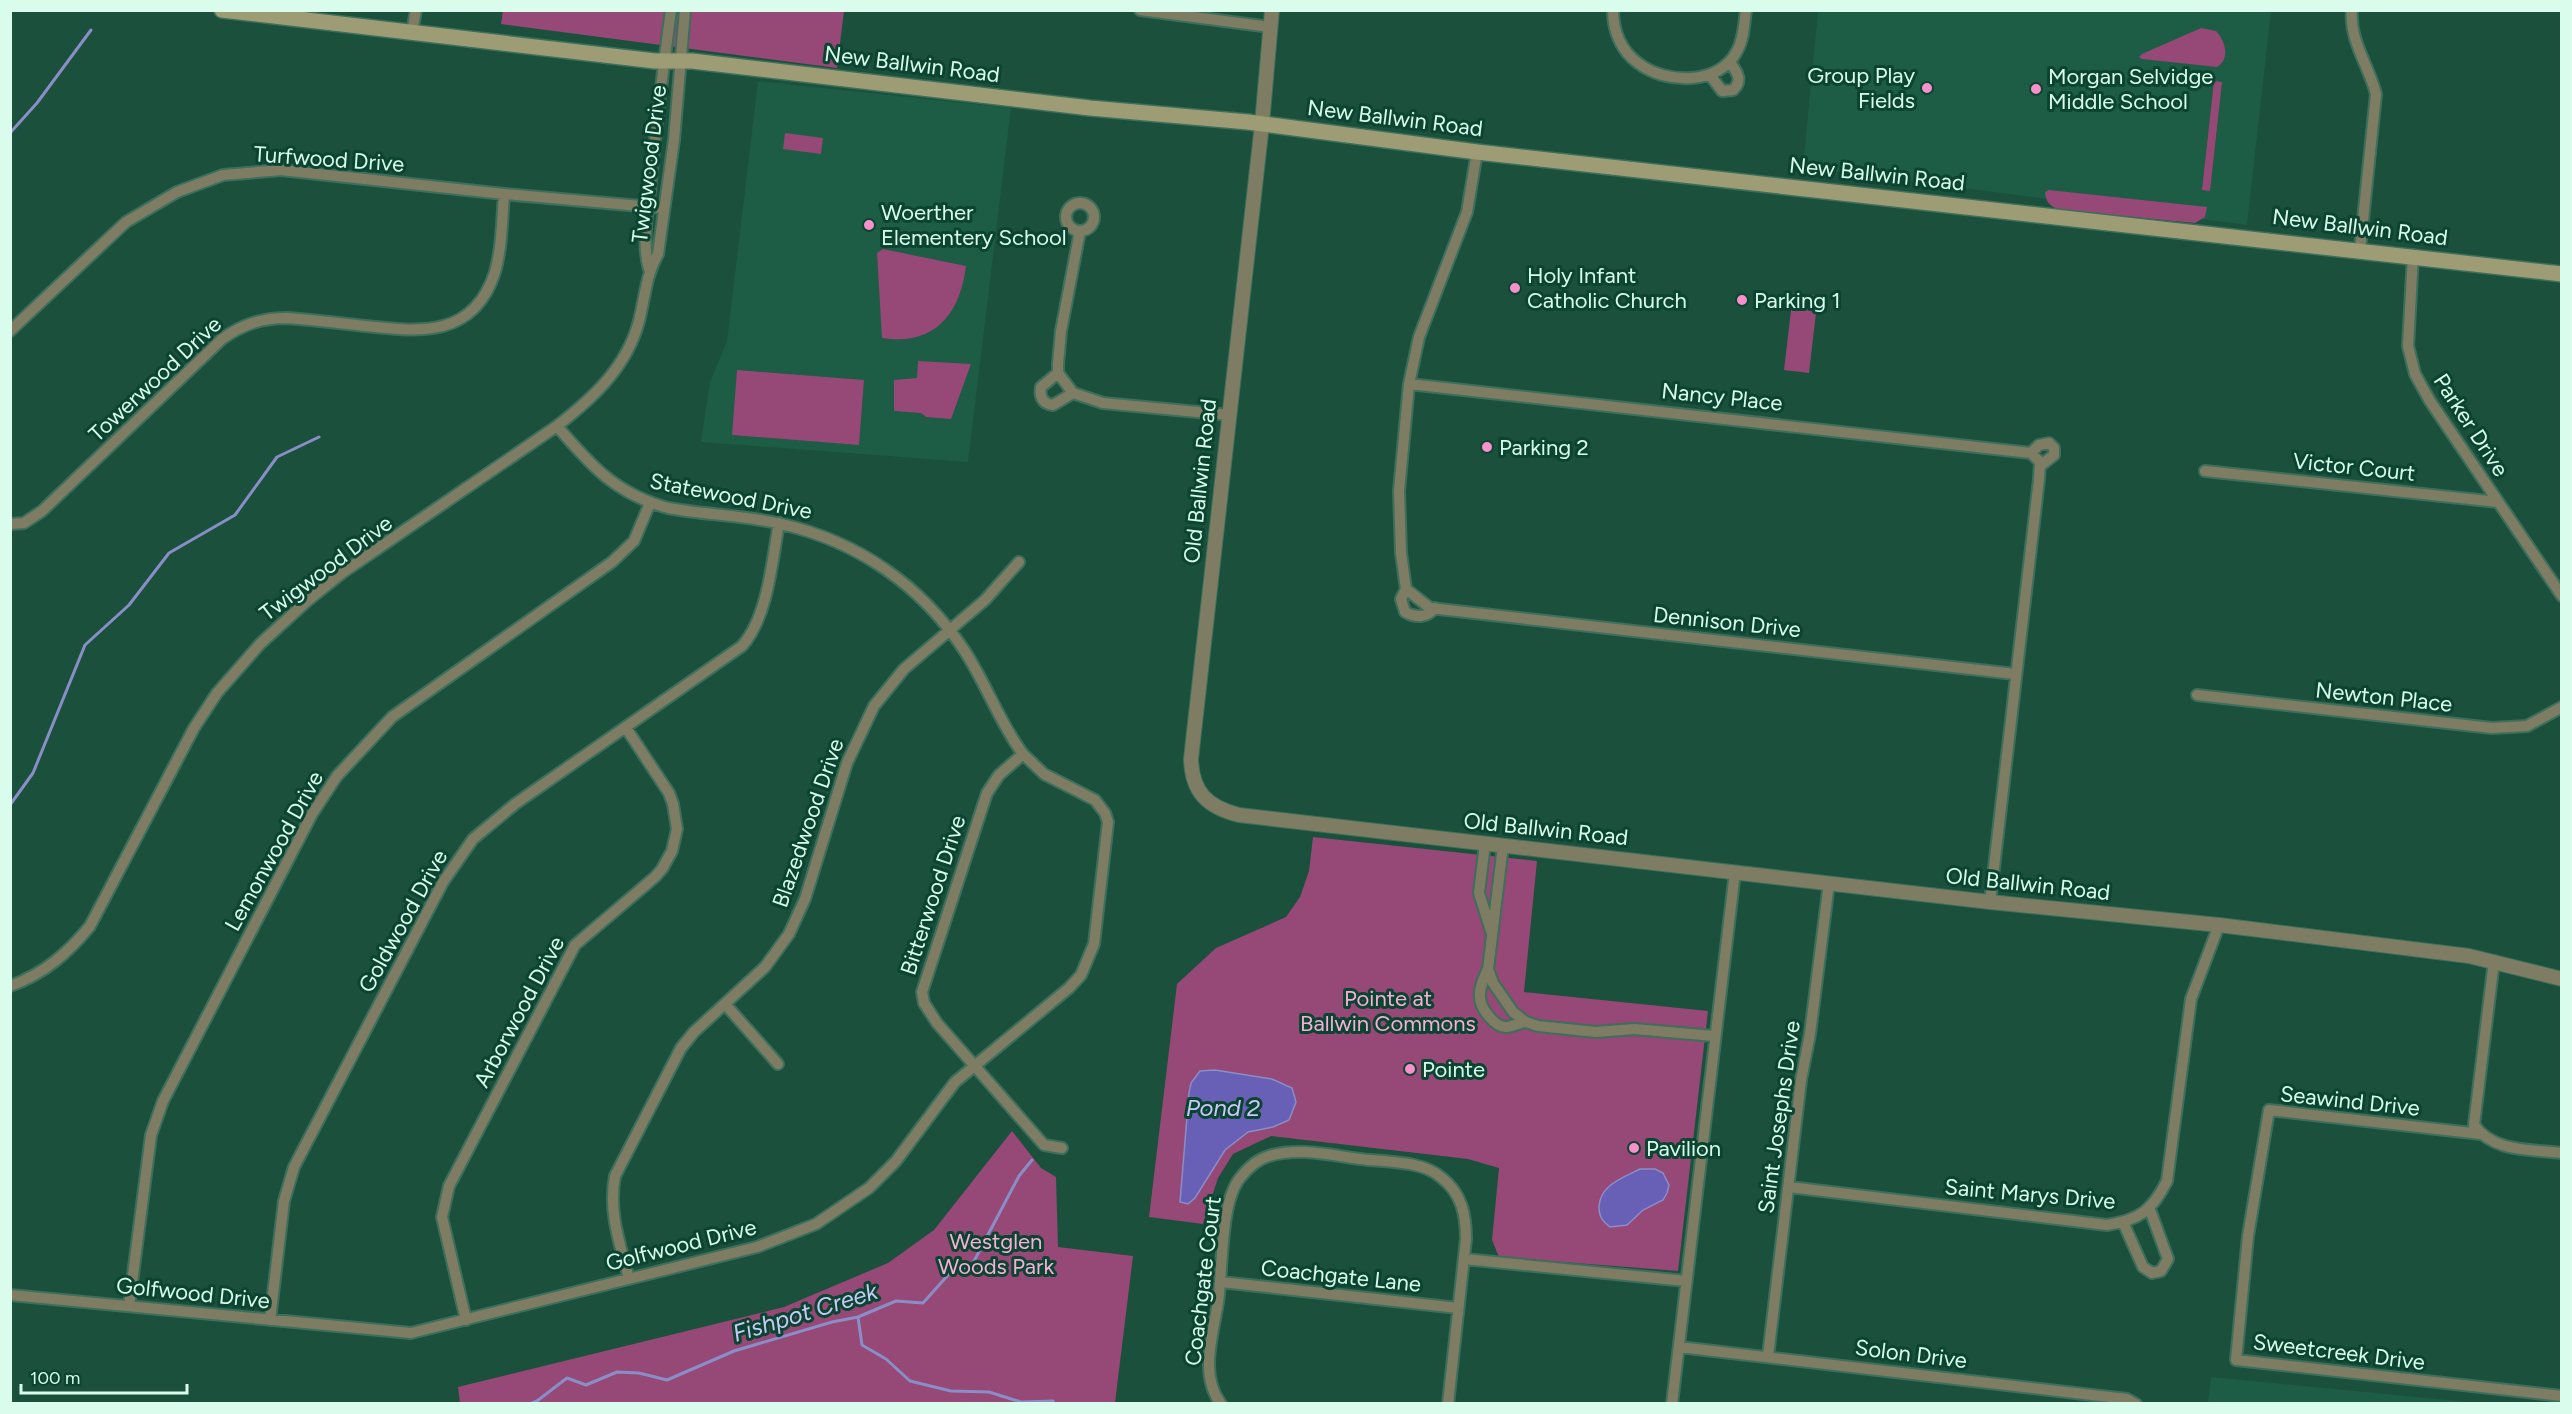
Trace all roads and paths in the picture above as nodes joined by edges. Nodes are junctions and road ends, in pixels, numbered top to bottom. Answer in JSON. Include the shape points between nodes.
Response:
{"nodes":[{"id":1,"x":222,"y":10,"type":"edge"},
{"id":2,"x":416,"y":10,"type":"edge"},
{"id":3,"x":671,"y":10,"type":"edge"},
{"id":4,"x":686,"y":10,"type":"edge"},
{"id":5,"x":1140,"y":10,"type":"edge"},
{"id":6,"x":1272,"y":10,"type":"edge"},
{"id":7,"x":1613,"y":10,"type":"edge"},
{"id":8,"x":1746,"y":10,"type":"edge"},
{"id":9,"x":2352,"y":10,"type":"edge"},
{"id":10,"x":1270,"y":27,"type":"junction"},
{"id":11,"x":412,"y":32,"type":"junction"},
{"id":12,"x":663,"y":60,"type":"junction"},
{"id":13,"x":682,"y":62,"type":"junction"},
{"id":14,"x":1730,"y":62,"type":"junction"},
{"id":15,"x":1710,"y":75,"type":"junction"},
{"id":16,"x":1262,"y":124,"type":"junction"},
{"id":17,"x":1477,"y":152,"type":"junction"},
{"id":18,"x":504,"y":194,"type":"junction"},
{"id":19,"x":648,"y":206,"type":"junction"},
{"id":20,"x":663,"y":208,"type":"junction"},
{"id":21,"x":1080,"y":231,"type":"dead end"},
{"id":22,"x":2360,"y":249,"type":"junction"},
{"id":23,"x":2413,"y":255,"type":"junction"},
{"id":24,"x":649,"y":269,"type":"junction"},
{"id":25,"x":2562,"y":274,"type":"edge"},
{"id":26,"x":10,"y":331,"type":"edge"},
{"id":27,"x":1058,"y":373,"type":"junction"},
{"id":28,"x":1409,"y":384,"type":"junction"},
{"id":29,"x":1073,"y":393,"type":"junction"},
{"id":30,"x":1229,"y":416,"type":"junction"},
{"id":31,"x":557,"y":426,"type":"junction"},
{"id":32,"x":2031,"y":453,"type":"junction"},
{"id":33,"x":2040,"y":466,"type":"junction"},
{"id":34,"x":2205,"y":471,"type":"dead end"},
{"id":35,"x":2498,"y":502,"type":"junction"},
{"id":36,"x":650,"y":503,"type":"junction"},
{"id":37,"x":779,"y":523,"type":"junction"},
{"id":38,"x":10,"y":525,"type":"edge"},
{"id":39,"x":1019,"y":562,"type":"dead end"},
{"id":40,"x":1406,"y":589,"type":"junction"},
{"id":41,"x":2562,"y":596,"type":"edge"},
{"id":42,"x":1435,"y":608,"type":"junction"},
{"id":43,"x":949,"y":628,"type":"junction"},
{"id":44,"x":2015,"y":674,"type":"junction"},
{"id":45,"x":2198,"y":695,"type":"dead end"},
{"id":46,"x":2562,"y":707,"type":"edge"},
{"id":47,"x":626,"y":728,"type":"junction"},
{"id":48,"x":1023,"y":753,"type":"junction"},
{"id":49,"x":1095,"y":800,"type":"joint"},
{"id":50,"x":1485,"y":844,"type":"junction"},
{"id":51,"x":1503,"y":846,"type":"junction"},
{"id":52,"x":1735,"y":872,"type":"junction"},
{"id":53,"x":1828,"y":883,"type":"junction"},
{"id":54,"x":1990,"y":902,"type":"junction"},
{"id":55,"x":2218,"y":925,"type":"junction"},
{"id":56,"x":1492,"y":934,"type":"junction"},
{"id":57,"x":2494,"y":961,"type":"junction"},
{"id":58,"x":1488,"y":969,"type":"junction"},
{"id":59,"x":2562,"y":979,"type":"edge"},
{"id":60,"x":10,"y":986,"type":"edge"},
{"id":61,"x":725,"y":1004,"type":"junction"},
{"id":62,"x":1526,"y":1022,"type":"junction"},
{"id":63,"x":1714,"y":1036,"type":"junction"},
{"id":64,"x":778,"y":1064,"type":"dead end"},
{"id":65,"x":975,"y":1064,"type":"junction"},
{"id":66,"x":2481,"y":1134,"type":"junction"},
{"id":67,"x":1062,"y":1148,"type":"dead end"},
{"id":68,"x":2562,"y":1153,"type":"edge"},
{"id":69,"x":1789,"y":1187,"type":"junction"},
{"id":70,"x":2149,"y":1206,"type":"junction"},
{"id":71,"x":2123,"y":1222,"type":"junction"},
{"id":72,"x":2248,"y":1236,"type":"joint"},
{"id":73,"x":1464,"y":1259,"type":"junction"},
{"id":74,"x":629,"y":1279,"type":"junction"},
{"id":75,"x":1686,"y":1281,"type":"junction"},
{"id":76,"x":1221,"y":1282,"type":"junction"},
{"id":77,"x":10,"y":1295,"type":"edge"},
{"id":78,"x":129,"y":1306,"type":"junction"},
{"id":79,"x":1458,"y":1308,"type":"junction"},
{"id":80,"x":270,"y":1320,"type":"junction"},
{"id":81,"x":466,"y":1320,"type":"junction"},
{"id":82,"x":1679,"y":1347,"type":"junction"},
{"id":83,"x":1768,"y":1356,"type":"junction"},
{"id":84,"x":2562,"y":1396,"type":"edge"},
{"id":85,"x":1221,"y":1404,"type":"edge"},
{"id":86,"x":1448,"y":1404,"type":"edge"},
{"id":87,"x":1672,"y":1404,"type":"edge"},
{"id":88,"x":2136,"y":1404,"type":"edge"}],
"edges":[{"from":1,"to":11,"type":"main road","name":"New Ballwin Road"},
{"from":2,"to":11,"type":"street"},
{"from":3,"to":12,"type":"street","name":"Twigwood Drive"},
{"from":4,"to":13,"type":"street","name":"Twigwood Drive"},
{"from":5,"to":10,"type":"street"},
{"from":6,"to":10,"type":"street","name":"Old Ballwin Road"},
{"from":7,"to":15,"type":"street","via":[[1620,42],[1639,64],[1667,75]]},
{"from":8,"to":14,"type":"street","via":[[1740,45]]},
{"from":9,"to":22,"type":"street","via":[[2352,31],[2376,94]]},
{"from":10,"to":16,"type":"street","name":"Old Ballwin Road"},
{"from":11,"to":12,"type":"main road","name":"New Ballwin Road"},
{"from":12,"to":13,"type":"main road","name":"New Ballwin Road"},
{"from":12,"to":19,"type":"street","name":"Twigwood Drive"},
{"from":13,"to":16,"type":"main road","name":"New Ballwin Road"},
{"from":13,"to":20,"type":"street","name":"Twigwood Drive"},
{"from":14,"to":15,"type":"street"},
{"from":14,"to":15,"type":"street","via":[[1739,77],[1733,90],[1722,91]]},
{"from":16,"to":17,"type":"main road","name":"New Ballwin Road"},
{"from":16,"to":30,"type":"street","name":"Old Ballwin Road"},
{"from":17,"to":22,"type":"main road","name":"New Ballwin Road"},
{"from":17,"to":28,"type":"street","name":"Dennison Drive","via":[[1467,212],[1419,337]]},
{"from":18,"to":19,"type":"street","name":"Turfwood Drive"},
{"from":18,"to":26,"type":"street","name":"Turfwood Drive","via":[[280,170],[223,175],[177,192],[126,222]]},
{"from":18,"to":38,"type":"street","name":"Towerwood Drive","via":[[495,272],[480,301],[458,321],[411,331],[287,318],[244,326],[222,339],[42,511],[24,523]]},
{"from":19,"to":20,"type":"street","name":"Turfwood Drive"},
{"from":19,"to":24,"type":"street","name":"Twigwood Drive","via":[[645,255]]},
{"from":20,"to":24,"type":"street","name":"Twigwood Drive","via":[[658,254]]},
{"from":21,"to":27,"type":"street","via":[[1061,331]]},
{"from":22,"to":23,"type":"main road","name":"New Ballwin Road"},
{"from":23,"to":25,"type":"main road","name":"New Ballwin Road"},
{"from":23,"to":35,"type":"street","name":"Parker Drive","via":[[2408,322],[2412,367],[2430,401]]},
{"from":24,"to":31,"type":"street","name":"Twigwood Drive","via":[[638,324],[621,360],[602,388]]},
{"from":27,"to":29,"type":"street"},
{"from":27,"to":29,"type":"street","via":[[1041,387],[1044,402],[1058,404]]},
{"from":28,"to":32,"type":"street","name":"Nancy Place"},
{"from":28,"to":40,"type":"street","name":"Dennison Drive","via":[[1399,491]]},
{"from":29,"to":30,"type":"street","via":[[1103,403]]},
{"from":30,"to":50,"type":"street","name":"Old Ballwin Road","via":[[1191,759],[1196,788],[1216,807],[1239,815]]},
{"from":31,"to":36,"type":"street","name":"Statewood Drive","via":[[597,471],[623,491]]},
{"from":31,"to":60,"type":"street","name":"Twigwood Drive","via":[[342,573],[260,644],[194,728],[90,926],[51,966]]},
{"from":32,"to":33,"type":"street"},
{"from":32,"to":33,"type":"street","name":"Nancy Place","via":[[2039,445],[2049,443],[2054,448],[2054,455]]},
{"from":33,"to":44,"type":"street","name":"Nancy Place"},
{"from":34,"to":35,"type":"street","name":"Victor Court"},
{"from":35,"to":41,"type":"street","name":"Parker Drive"},
{"from":36,"to":37,"type":"street","name":"Statewood Drive"},
{"from":36,"to":78,"type":"street","name":"Lemonwood Drive","via":[[634,541],[612,562],[392,717],[326,790],[217,994],[156,1119]]},
{"from":37,"to":43,"type":"street","name":"Statewood Drive","via":[[838,542],[882,566]]},
{"from":37,"to":47,"type":"street","name":"Goldwood Drive","via":[[761,611],[749,638]]},
{"from":39,"to":43,"type":"street","name":"Blazedwood Drive","via":[[986,600]]},
{"from":40,"to":42,"type":"street","name":"Dennison Drive"},
{"from":40,"to":42,"type":"street","name":"Dennison Drive","via":[[1401,599],[1405,612],[1419,617]]},
{"from":42,"to":44,"type":"street","name":"Dennison Drive"},
{"from":43,"to":48,"type":"street","name":"Statewood Drive"},
{"from":43,"to":61,"type":"street","name":"Blazedwood Drive","via":[[904,669],[874,706],[847,763],[798,918],[765,967]]},
{"from":44,"to":54,"type":"street","name":"Nancy Place"},
{"from":45,"to":46,"type":"street","name":"Newton Place","via":[[2492,728],[2527,726]]},
{"from":47,"to":80,"type":"street","name":"Goldwood Drive","via":[[489,825],[462,853],[442,882],[294,1167],[284,1201]]},
{"from":47,"to":81,"type":"street","name":"Arborwood Drive","via":[[669,793],[676,816],[675,841],[662,869],[575,945],[449,1186],[442,1217]]},
{"from":48,"to":49,"type":"street","name":"Statewood Drive","via":[[1044,774]]},
{"from":48,"to":65,"type":"street","name":"Bitterwood Drive","via":[[999,775],[987,793],[922,992],[929,1012]]},
{"from":49,"to":65,"type":"street","name":"Golfwood Drive","via":[[1105,813],[1108,833],[1097,930],[1089,960],[1069,988]]},
{"from":50,"to":51,"type":"street","name":"Old Ballwin Road"},
{"from":50,"to":56,"type":"street","via":[[1479,893]]},
{"from":51,"to":52,"type":"street","name":"Old Ballwin Road"},
{"from":51,"to":56,"type":"street"},
{"from":52,"to":53,"type":"street","name":"Old Ballwin Road"},
{"from":52,"to":63,"type":"street"},
{"from":53,"to":54,"type":"street","name":"Old Ballwin Road"},
{"from":53,"to":69,"type":"street","name":"Saint Josephs Drive"},
{"from":54,"to":55,"type":"street","name":"Old Ballwin Road"},
{"from":55,"to":57,"type":"street","name":"Old Ballwin Road"},
{"from":55,"to":70,"type":"street","name":"Saint Marys Drive","via":[[2191,999],[2167,1181]]},
{"from":56,"to":58,"type":"street"},
{"from":57,"to":59,"type":"street","name":"Old Ballwin Road"},
{"from":57,"to":66,"type":"street","via":[[2475,1125]]},
{"from":58,"to":62,"type":"street","via":[[1505,1001]]},
{"from":58,"to":62,"type":"street","via":[[1479,999],[1488,1014],[1506,1027]]},
{"from":61,"to":64,"type":"street"},
{"from":61,"to":74,"type":"street","name":"Blazedwood Drive","via":[[694,1032],[677,1055],[615,1176],[614,1220]]},
{"from":62,"to":63,"type":"street","via":[[1596,1032],[1634,1029]]},
{"from":63,"to":75,"type":"street"},
{"from":65,"to":67,"type":"street","name":"Bitterwood Drive","via":[[1044,1145]]},
{"from":65,"to":74,"type":"street","name":"Golfwood Drive","via":[[944,1095],[896,1161],[869,1188],[827,1218],[757,1247]]},
{"from":66,"to":68,"type":"street","name":"Seawind Drive","via":[[2497,1146]]},
{"from":66,"to":72,"type":"street","name":"Seawind Drive","via":[[2269,1110]]},
{"from":69,"to":71,"type":"street","name":"Saint Marys Drive","via":[[2107,1225]]},
{"from":69,"to":83,"type":"street","name":"Saint Josephs Drive"},
{"from":70,"to":71,"type":"street","name":"Saint Marys Drive"},
{"from":70,"to":71,"type":"street","name":"Saint Marys Drive","via":[[2168,1259],[2161,1271],[2152,1273],[2143,1267]]},
{"from":72,"to":84,"type":"street","name":"Sweetcreek Drive","via":[[2236,1360]]},
{"from":73,"to":75,"type":"street"},
{"from":73,"to":76,"type":"street","name":"Coachgate Court","via":[[1463,1207],[1453,1189],[1431,1170],[1413,1164],[1279,1153],[1256,1163],[1234,1188],[1227,1213]]},
{"from":73,"to":79,"type":"street","name":"Coachgate Court"},
{"from":74,"to":81,"type":"street","name":"Golfwood Drive"},
{"from":75,"to":82,"type":"street"},
{"from":76,"to":79,"type":"street","name":"Coachgate Lane"},
{"from":76,"to":85,"type":"street","name":"Coachgate Court","via":[[1208,1365],[1211,1387]]},
{"from":77,"to":78,"type":"street","name":"Golfwood Drive"},
{"from":78,"to":80,"type":"street","name":"Golfwood Drive"},
{"from":79,"to":86,"type":"street","name":"Coachgate Court"},
{"from":80,"to":81,"type":"street","name":"Golfwood Drive","via":[[411,1333]]},
{"from":82,"to":83,"type":"street","name":"Solon Drive"},
{"from":82,"to":87,"type":"street"},
{"from":83,"to":88,"type":"street","name":"Solon Drive","via":[[2127,1399]]}]}
